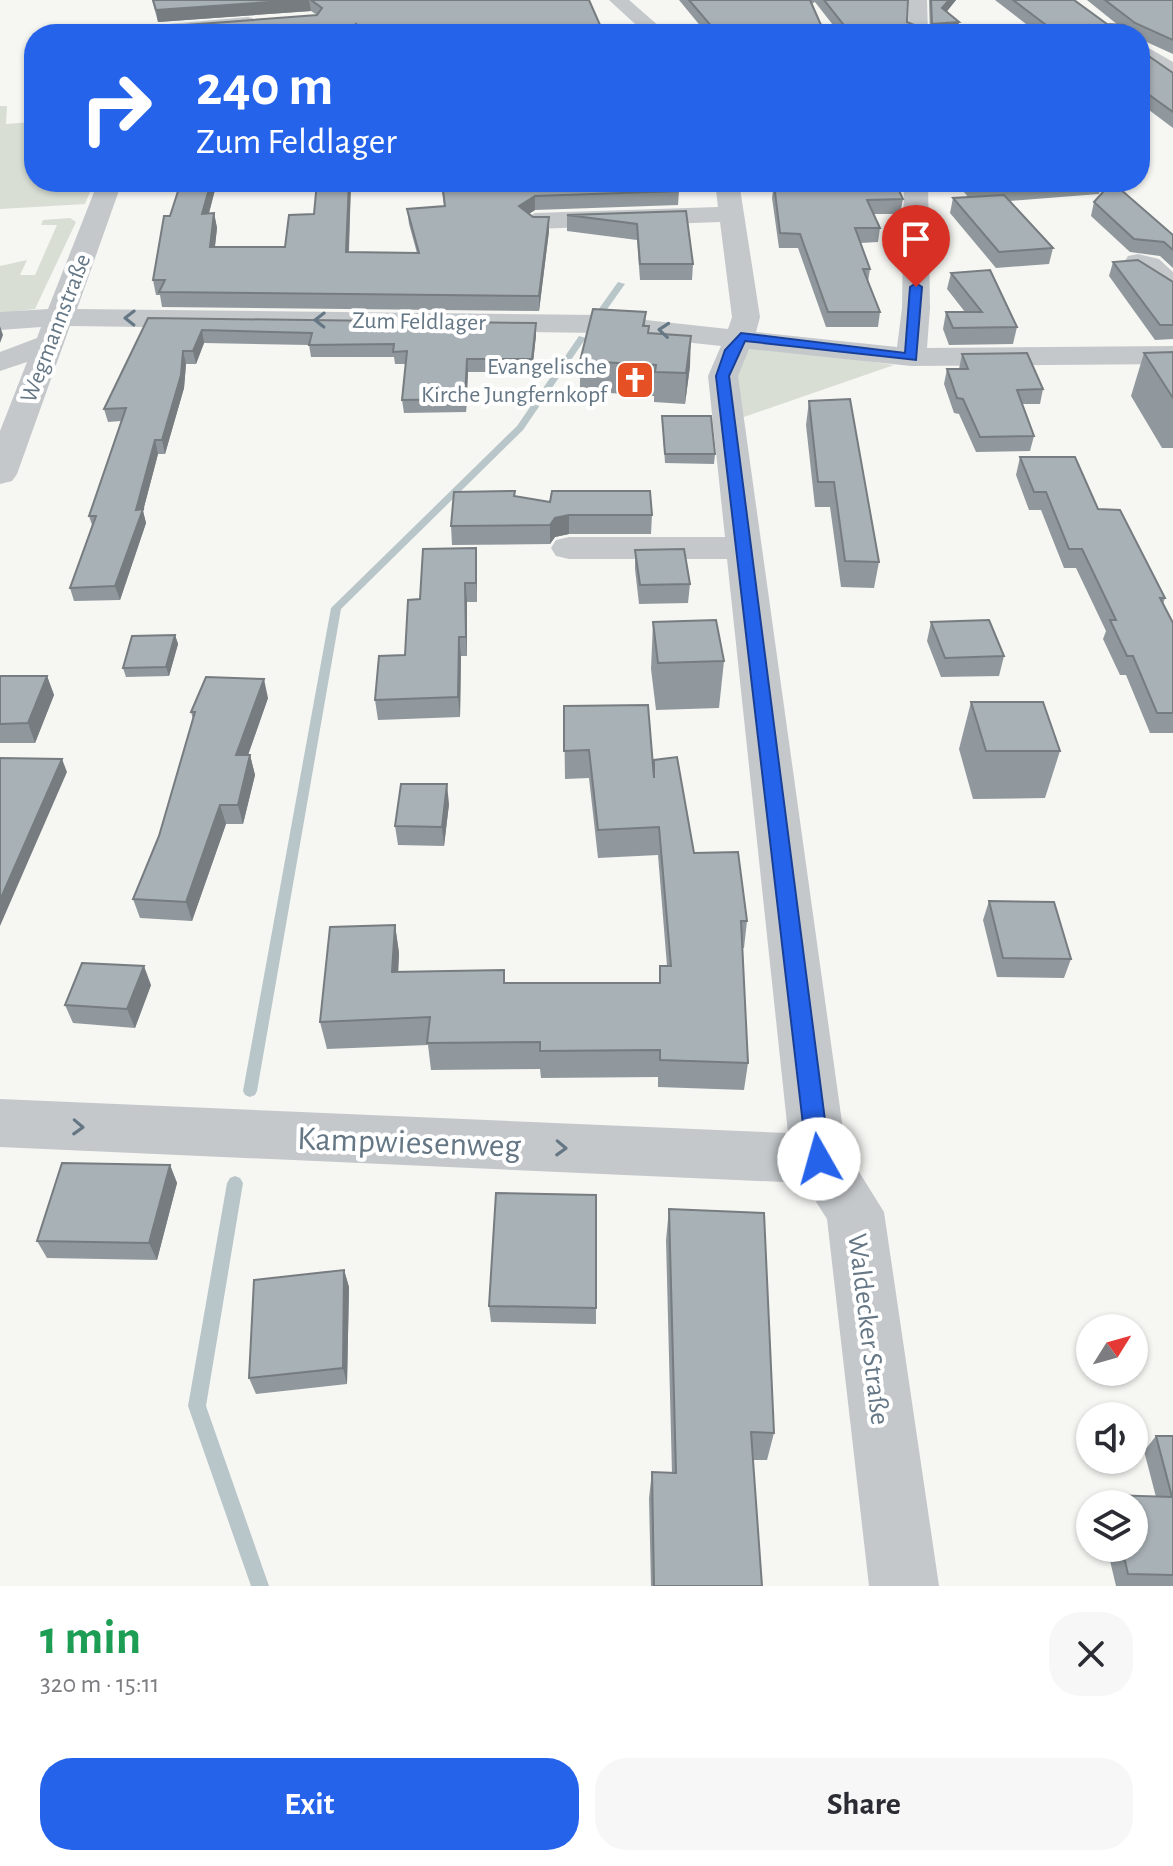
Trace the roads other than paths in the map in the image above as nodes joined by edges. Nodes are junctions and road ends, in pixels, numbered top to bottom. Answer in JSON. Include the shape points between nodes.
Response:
{"nodes":[{"id":1,"x":618,"y":0,"type":"edge"},
{"id":2,"x":918,"y":0,"type":"edge"},
{"id":3,"x":117,"y":9,"type":"dead end"},
{"id":4,"x":272,"y":22,"type":"edge"},
{"id":5,"x":121,"y":24,"type":"edge"},
{"id":6,"x":247,"y":24,"type":"edge"},
{"id":7,"x":646,"y":24,"type":"edge"},
{"id":8,"x":918,"y":24,"type":"edge"},
{"id":9,"x":1150,"y":56,"type":"edge"},
{"id":10,"x":1173,"y":71,"type":"edge"},
{"id":11,"x":106,"y":192,"type":"edge"},
{"id":12,"x":916,"y":192,"type":"edge"},
{"id":13,"x":734,"y":194,"type":"edge"},
{"id":14,"x":535,"y":221,"type":"edge"},
{"id":15,"x":1138,"y":262,"type":"edge"},
{"id":16,"x":1173,"y":287,"type":"edge"},
{"id":17,"x":1173,"y":294,"type":"edge"},
{"id":18,"x":1173,"y":304,"type":"edge"},
{"id":19,"x":0,"y":321,"type":"edge"},
{"id":20,"x":55,"y":330,"type":"junction"},
{"id":21,"x":741,"y":337,"type":"junction"},
{"id":22,"x":1173,"y":355,"type":"edge"},
{"id":23,"x":911,"y":357,"type":"junction"},
{"id":24,"x":0,"y":362,"type":"edge"},
{"id":25,"x":0,"y":474,"type":"edge"},
{"id":26,"x":569,"y":548,"type":"dead end"},
{"id":27,"x":742,"y":548,"type":"junction"},
{"id":28,"x":0,"y":1123,"type":"edge"},
{"id":29,"x":819,"y":1159,"type":"junction"},
{"id":30,"x":904,"y":1586,"type":"edge"}],
"edges":[{"from":1,"to":7,"type":"street"},
{"from":2,"to":8,"type":"street"},
{"from":3,"to":5,"type":"street"},
{"from":4,"to":6,"type":"street"},
{"from":9,"to":10,"type":"street"},
{"from":11,"to":20,"type":"street","name":"Wegmannstraße"},
{"from":12,"to":23,"type":"street"},
{"from":13,"to":14,"type":"street"},
{"from":13,"to":21,"type":"street","name":"Waldecker Straße","via":[[746,317]]},
{"from":15,"to":16,"type":"street"},
{"from":17,"to":18,"type":"street"},
{"from":19,"to":20,"type":"street","name":"Zum Feldlager"},
{"from":21,"to":20,"type":"street","name":"Zum Feldlager","one_way":true,"via":[[600,324]]},
{"from":20,"to":24,"type":"street"},
{"from":20,"to":25,"type":"street","name":"Wegmannstraße"},
{"from":21,"to":23,"type":"street","name":"Zum Feldlager"},
{"from":21,"to":27,"type":"street","name":"Waldecker Straße","via":[[723,376]]},
{"from":22,"to":23,"type":"street","name":"Zum Feldlager"},
{"from":26,"to":27,"type":"street"},
{"from":27,"to":29,"type":"street","name":"Waldecker Straße"},
{"from":28,"to":29,"type":"street","name":"Kampwiesenweg","one_way":true},
{"from":29,"to":30,"type":"street","name":"Waldecker Straße","via":[[855,1212]]}]}
